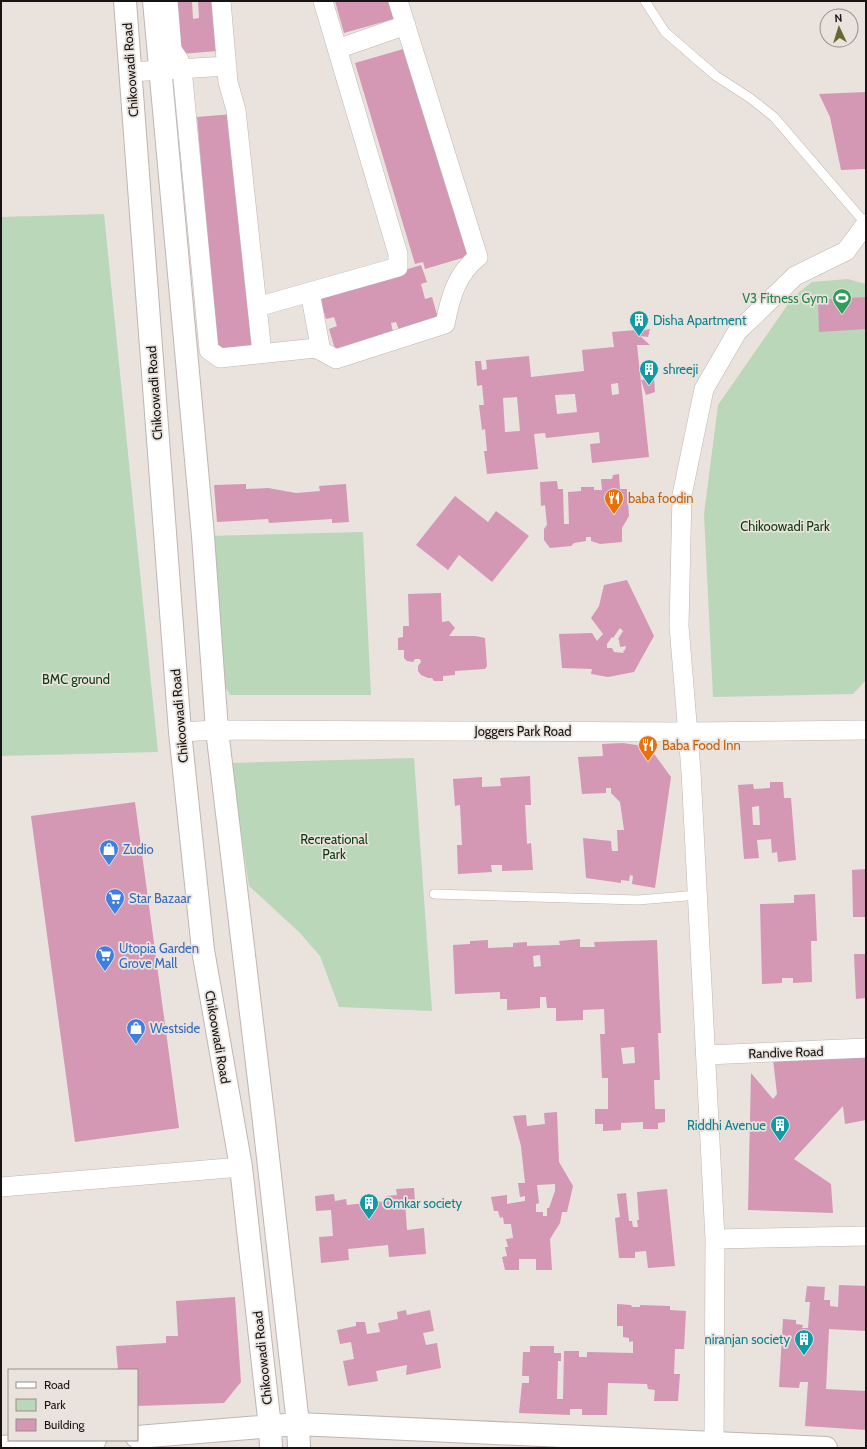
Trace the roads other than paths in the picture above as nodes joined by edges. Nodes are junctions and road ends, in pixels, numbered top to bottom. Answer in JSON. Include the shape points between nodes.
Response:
{"nodes":[{"id":1,"x":125,"y":1,"type":"edge"},
{"id":2,"x":154,"y":1,"type":"edge"},
{"id":3,"x":168,"y":1,"type":"edge"},
{"id":4,"x":221,"y":1,"type":"edge"},
{"id":5,"x":323,"y":1,"type":"edge"},
{"id":6,"x":398,"y":1,"type":"edge"},
{"id":7,"x":645,"y":1,"type":"edge"},
{"id":8,"x":406,"y":25,"type":"junction"},
{"id":9,"x":337,"y":49,"type":"junction"},
{"id":10,"x":226,"y":66,"type":"junction"},
{"id":11,"x":160,"y":70,"type":"junction"},
{"id":12,"x":182,"y":70,"type":"junction"},
{"id":13,"x":130,"y":72,"type":"junction"},
{"id":14,"x":866,"y":224,"type":"edge"},
{"id":15,"x":310,"y":292,"type":"junction"},
{"id":16,"x":257,"y":307,"type":"junction"},
{"id":17,"x":321,"y":351,"type":"junction"},
{"id":18,"x":262,"y":353,"type":"junction"},
{"id":19,"x":217,"y":730,"type":"junction"},
{"id":20,"x":866,"y":730,"type":"edge"},
{"id":21,"x":180,"y":732,"type":"junction"},
{"id":22,"x":688,"y":732,"type":"junction"},
{"id":23,"x":434,"y":894,"type":"dead end"},
{"id":24,"x":698,"y":895,"type":"junction"},
{"id":25,"x":866,"y":1048,"type":"edge"},
{"id":26,"x":706,"y":1055,"type":"junction"},
{"id":27,"x":241,"y":1167,"type":"junction"},
{"id":28,"x":1,"y":1187,"type":"edge"},
{"id":29,"x":866,"y":1236,"type":"edge"},
{"id":30,"x":715,"y":1239,"type":"junction"},
{"id":31,"x":298,"y":1424,"type":"junction"},
{"id":32,"x":270,"y":1426,"type":"junction"},
{"id":33,"x":138,"y":1437,"type":"edge"},
{"id":34,"x":82,"y":1441,"type":"edge"},
{"id":35,"x":714,"y":1446,"type":"edge"},
{"id":36,"x":1,"y":1447,"type":"edge"},
{"id":37,"x":271,"y":1448,"type":"edge"},
{"id":38,"x":276,"y":1448,"type":"edge"},
{"id":39,"x":304,"y":1448,"type":"edge"},
{"id":40,"x":826,"y":1448,"type":"edge"}],
"edges":[{"from":1,"to":13,"type":"street","name":"Chikoowadi Road"},
{"from":2,"to":11,"type":"street"},
{"from":3,"to":12,"type":"street","via":[[172,50]]},
{"from":4,"to":10,"type":"street"},
{"from":5,"to":9,"type":"street"},
{"from":6,"to":8,"type":"street"},
{"from":7,"to":14,"type":"lane","via":[[665,32],[716,76],[774,117]]},
{"from":8,"to":9,"type":"street"},
{"from":8,"to":17,"type":"street","via":[[478,257],[464,270],[459,279],[445,324],[336,358]]},
{"from":9,"to":15,"type":"street","via":[[398,254],[398,267]]},
{"from":10,"to":12,"type":"street"},
{"from":10,"to":16,"type":"street","via":[[236,110]]},
{"from":11,"to":12,"type":"street"},
{"from":11,"to":13,"type":"street"},
{"from":11,"to":19,"type":"street","via":[[203,536]]},
{"from":12,"to":18,"type":"street","via":[[209,350],[220,358]]},
{"from":13,"to":21,"type":"street","name":"Chikoowadi Road"},
{"from":14,"to":22,"type":"street","via":[[846,251],[795,276],[737,332],[704,389],[682,495],[679,626]]},
{"from":15,"to":16,"type":"street"},
{"from":15,"to":17,"type":"street"},
{"from":16,"to":18,"type":"street"},
{"from":17,"to":18,"type":"street","via":[[316,348]]},
{"from":19,"to":21,"type":"street","name":"Joggers Park Road"},
{"from":19,"to":22,"type":"street","name":"Joggers Park Road"},
{"from":19,"to":31,"type":"street"},
{"from":20,"to":22,"type":"street","name":"Joggers Park Road"},
{"from":21,"to":27,"type":"street","name":"Chikoowadi Road","via":[[203,950]]},
{"from":22,"to":24,"type":"street"},
{"from":23,"to":24,"type":"lane","via":[[638,900]]},
{"from":24,"to":26,"type":"street"},
{"from":25,"to":26,"type":"street","name":"Randive Road"},
{"from":26,"to":30,"type":"street"},
{"from":27,"to":28,"type":"street"},
{"from":27,"to":32,"type":"street","name":"Chikoowadi Road"},
{"from":29,"to":30,"type":"street"},
{"from":30,"to":35,"type":"street"},
{"from":31,"to":32,"type":"street"},
{"from":31,"to":35,"type":"street"},
{"from":31,"to":39,"type":"street"},
{"from":32,"to":33,"type":"street"},
{"from":32,"to":37,"type":"street","name":"Chikoowadi Road"},
{"from":34,"to":36,"type":"street"},
{"from":35,"to":40,"type":"street"},
{"from":38,"to":39,"type":"street"}]}
